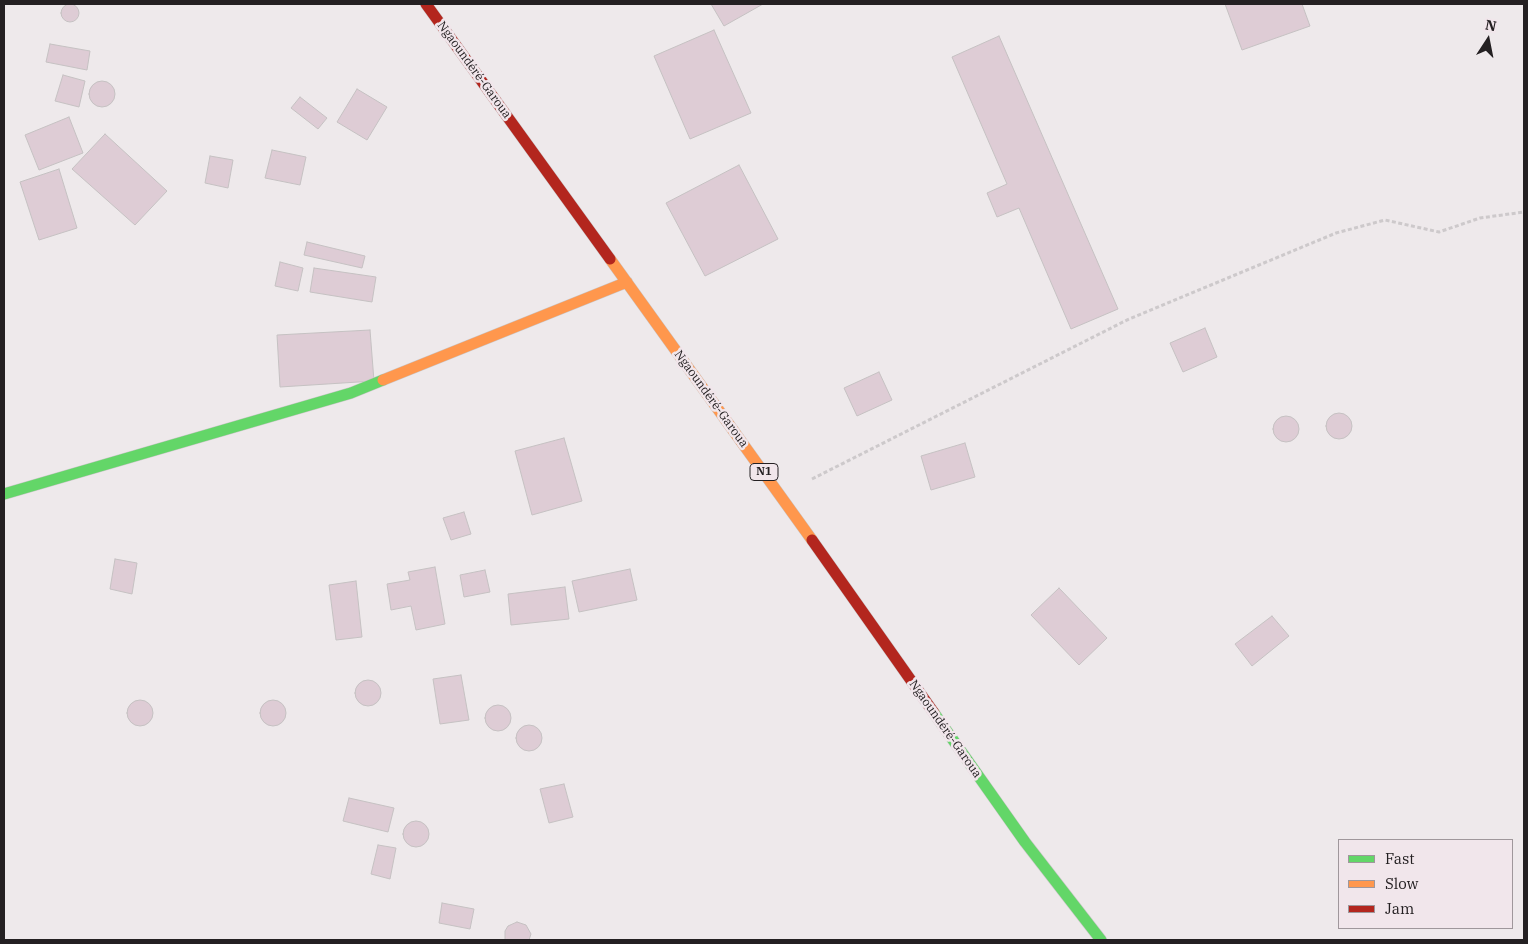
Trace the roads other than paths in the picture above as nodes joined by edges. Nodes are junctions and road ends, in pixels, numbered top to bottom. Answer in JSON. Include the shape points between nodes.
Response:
{"nodes":[{"id":1,"x":426,"y":4,"type":"edge"},
{"id":2,"x":628,"y":282,"type":"junction"},
{"id":3,"x":4,"y":494,"type":"edge"},
{"id":4,"x":1101,"y":940,"type":"edge"}],
"edges":[{"from":1,"to":2,"type":"main road","name":"Ngaoundéré-Garoua","number":"N1"},
{"from":2,"to":3,"type":"main road","via":[[352,393]]},
{"from":2,"to":4,"type":"main road","name":"Ngaoundéré-Garoua","number":"N1","via":[[1025,842]]}]}
